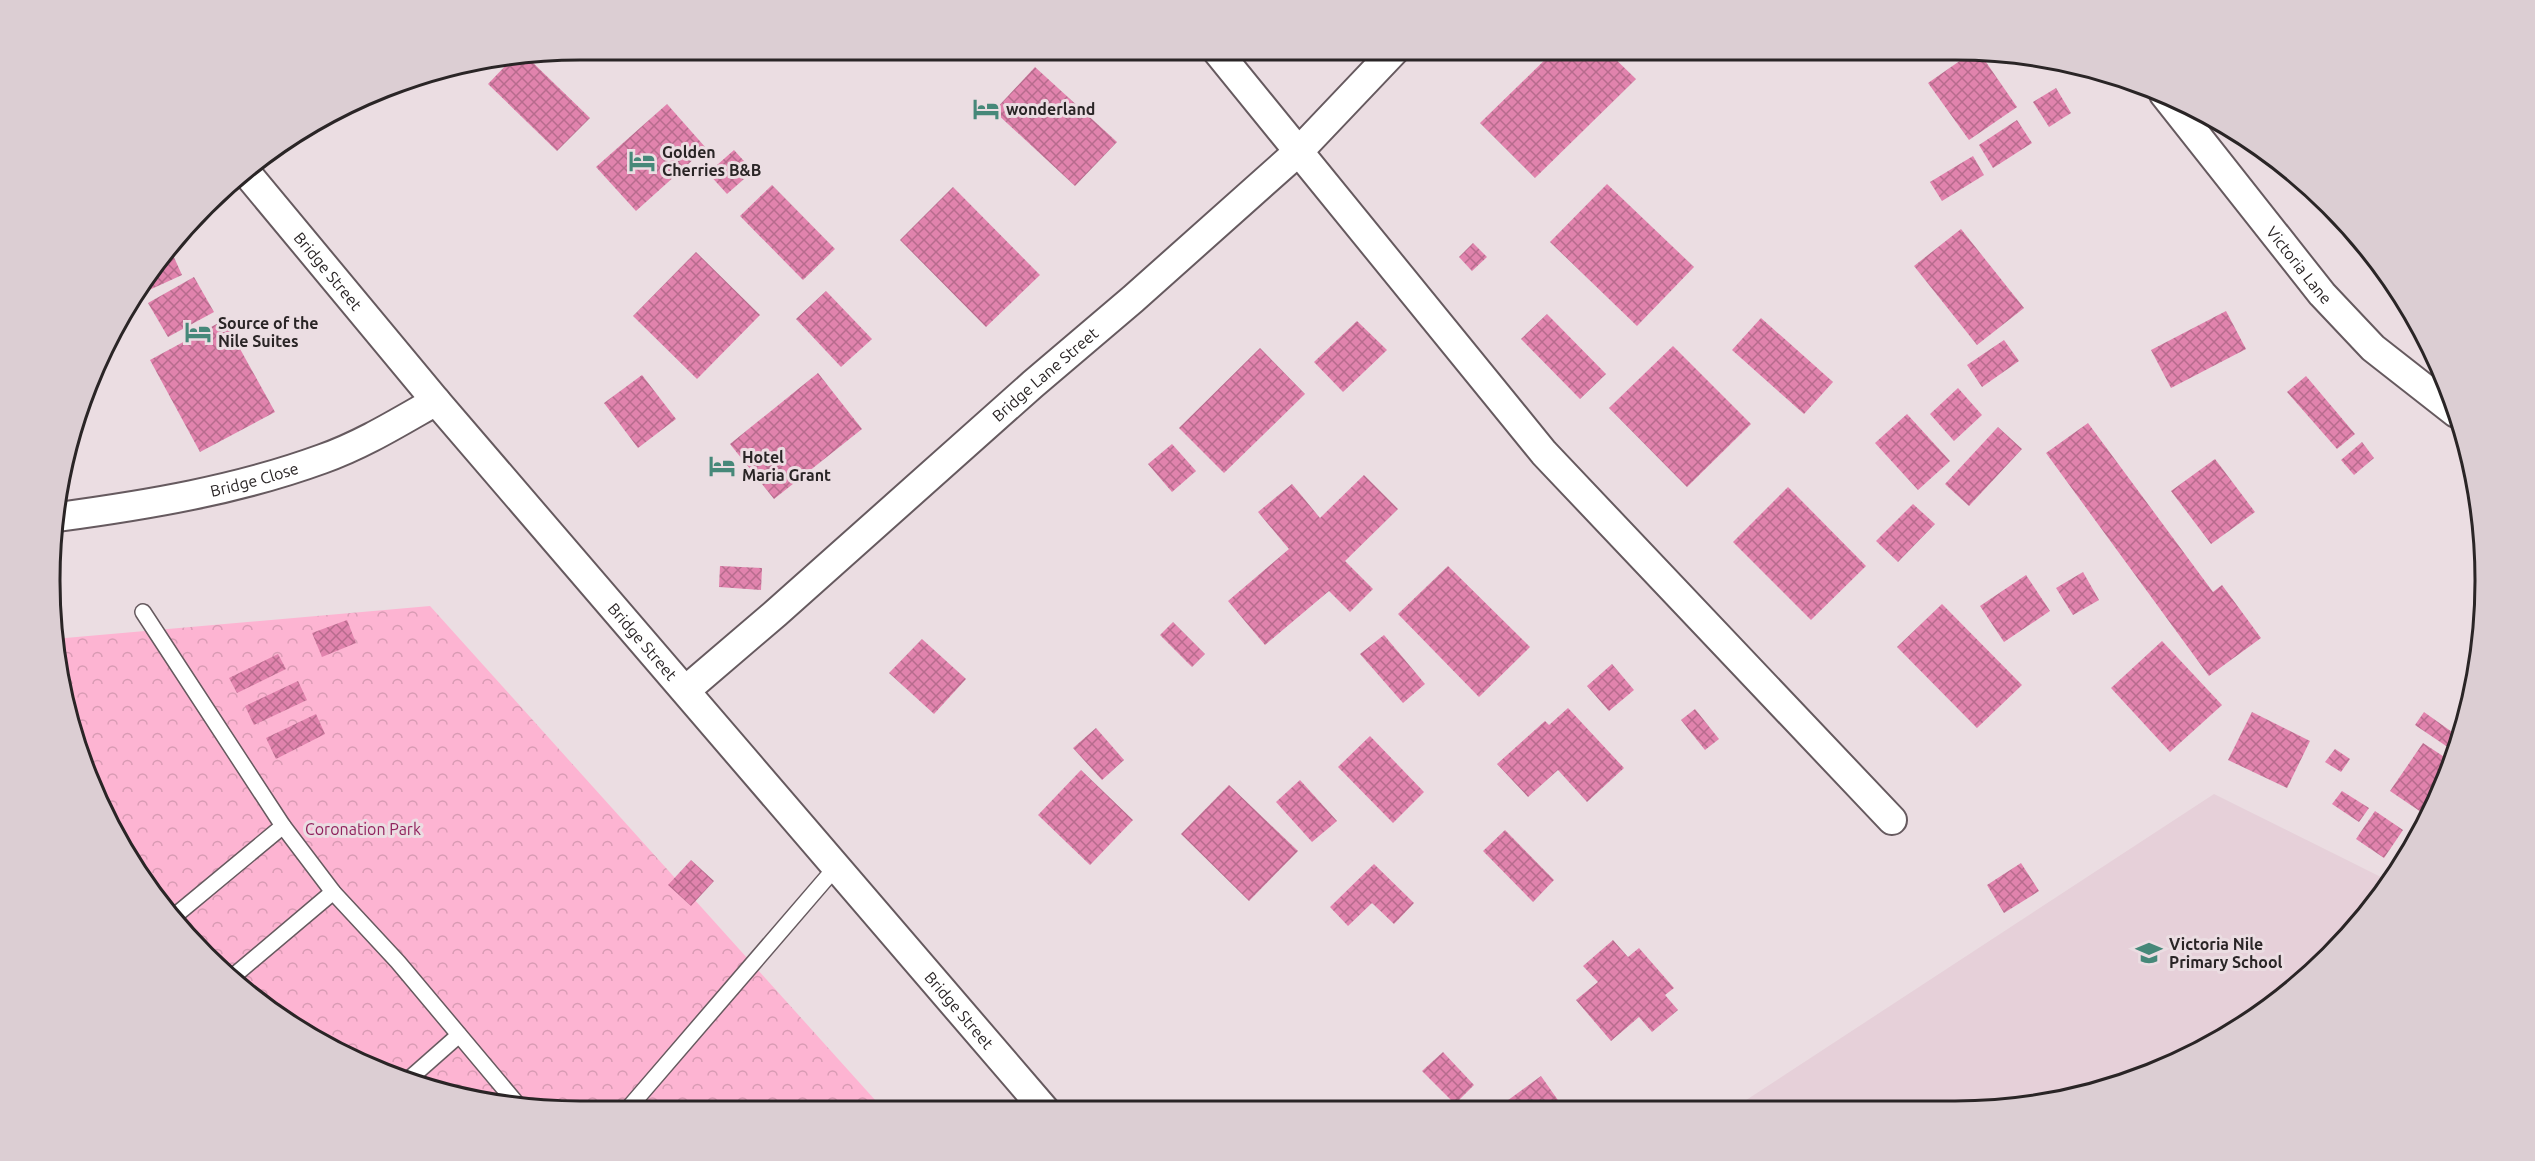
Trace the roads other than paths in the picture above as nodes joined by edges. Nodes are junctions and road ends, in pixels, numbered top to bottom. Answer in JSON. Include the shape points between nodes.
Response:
{"nodes":[{"id":1,"x":1224,"y":60,"type":"edge"},
{"id":2,"x":1385,"y":60,"type":"edge"},
{"id":3,"x":2177,"y":110,"type":"edge"},
{"id":4,"x":1299,"y":150,"type":"junction"},
{"id":5,"x":251,"y":178,"type":"edge"},
{"id":6,"x":436,"y":401,"type":"junction"},
{"id":7,"x":2443,"y":403,"type":"edge"},
{"id":8,"x":64,"y":516,"type":"edge"},
{"id":9,"x":143,"y":612,"type":"dead end"},
{"id":10,"x":686,"y":690,"type":"junction"},
{"id":11,"x":1892,"y":820,"type":"dead end"},
{"id":12,"x":283,"y":826,"type":"junction"},
{"id":13,"x":837,"y":867,"type":"junction"},
{"id":14,"x":333,"y":892,"type":"junction"},
{"id":15,"x":180,"y":912,"type":"edge"},
{"id":16,"x":238,"y":973,"type":"edge"},
{"id":17,"x":459,"y":1035,"type":"junction"},
{"id":18,"x":415,"y":1074,"type":"edge"},
{"id":19,"x":511,"y":1097,"type":"edge"},
{"id":20,"x":635,"y":1101,"type":"edge"},
{"id":21,"x":1037,"y":1101,"type":"edge"}],
"edges":[{"from":1,"to":4,"type":"street"},
{"from":2,"to":4,"type":"street","name":"Bridge Lane Street"},
{"from":3,"to":7,"type":"street","name":"Victoria Lane","via":[[2322,294],[2373,348]]},
{"from":4,"to":10,"type":"street","name":"Bridge Lane Street"},
{"from":4,"to":11,"type":"street","via":[[1544,453]]},
{"from":5,"to":6,"type":"street","name":"Bridge Street"},
{"from":6,"to":8,"type":"street","name":"Bridge Close","via":[[322,459],[218,490]]},
{"from":6,"to":10,"type":"street","name":"Bridge Street"},
{"from":9,"to":12,"type":"lane"},
{"from":10,"to":13,"type":"street","name":"Bridge Street"},
{"from":12,"to":14,"type":"lane"},
{"from":12,"to":15,"type":"lane"},
{"from":13,"to":20,"type":"lane"},
{"from":13,"to":21,"type":"street","name":"Bridge Street"},
{"from":14,"to":16,"type":"lane"},
{"from":14,"to":17,"type":"lane"},
{"from":17,"to":18,"type":"lane"},
{"from":17,"to":19,"type":"lane"}]}
